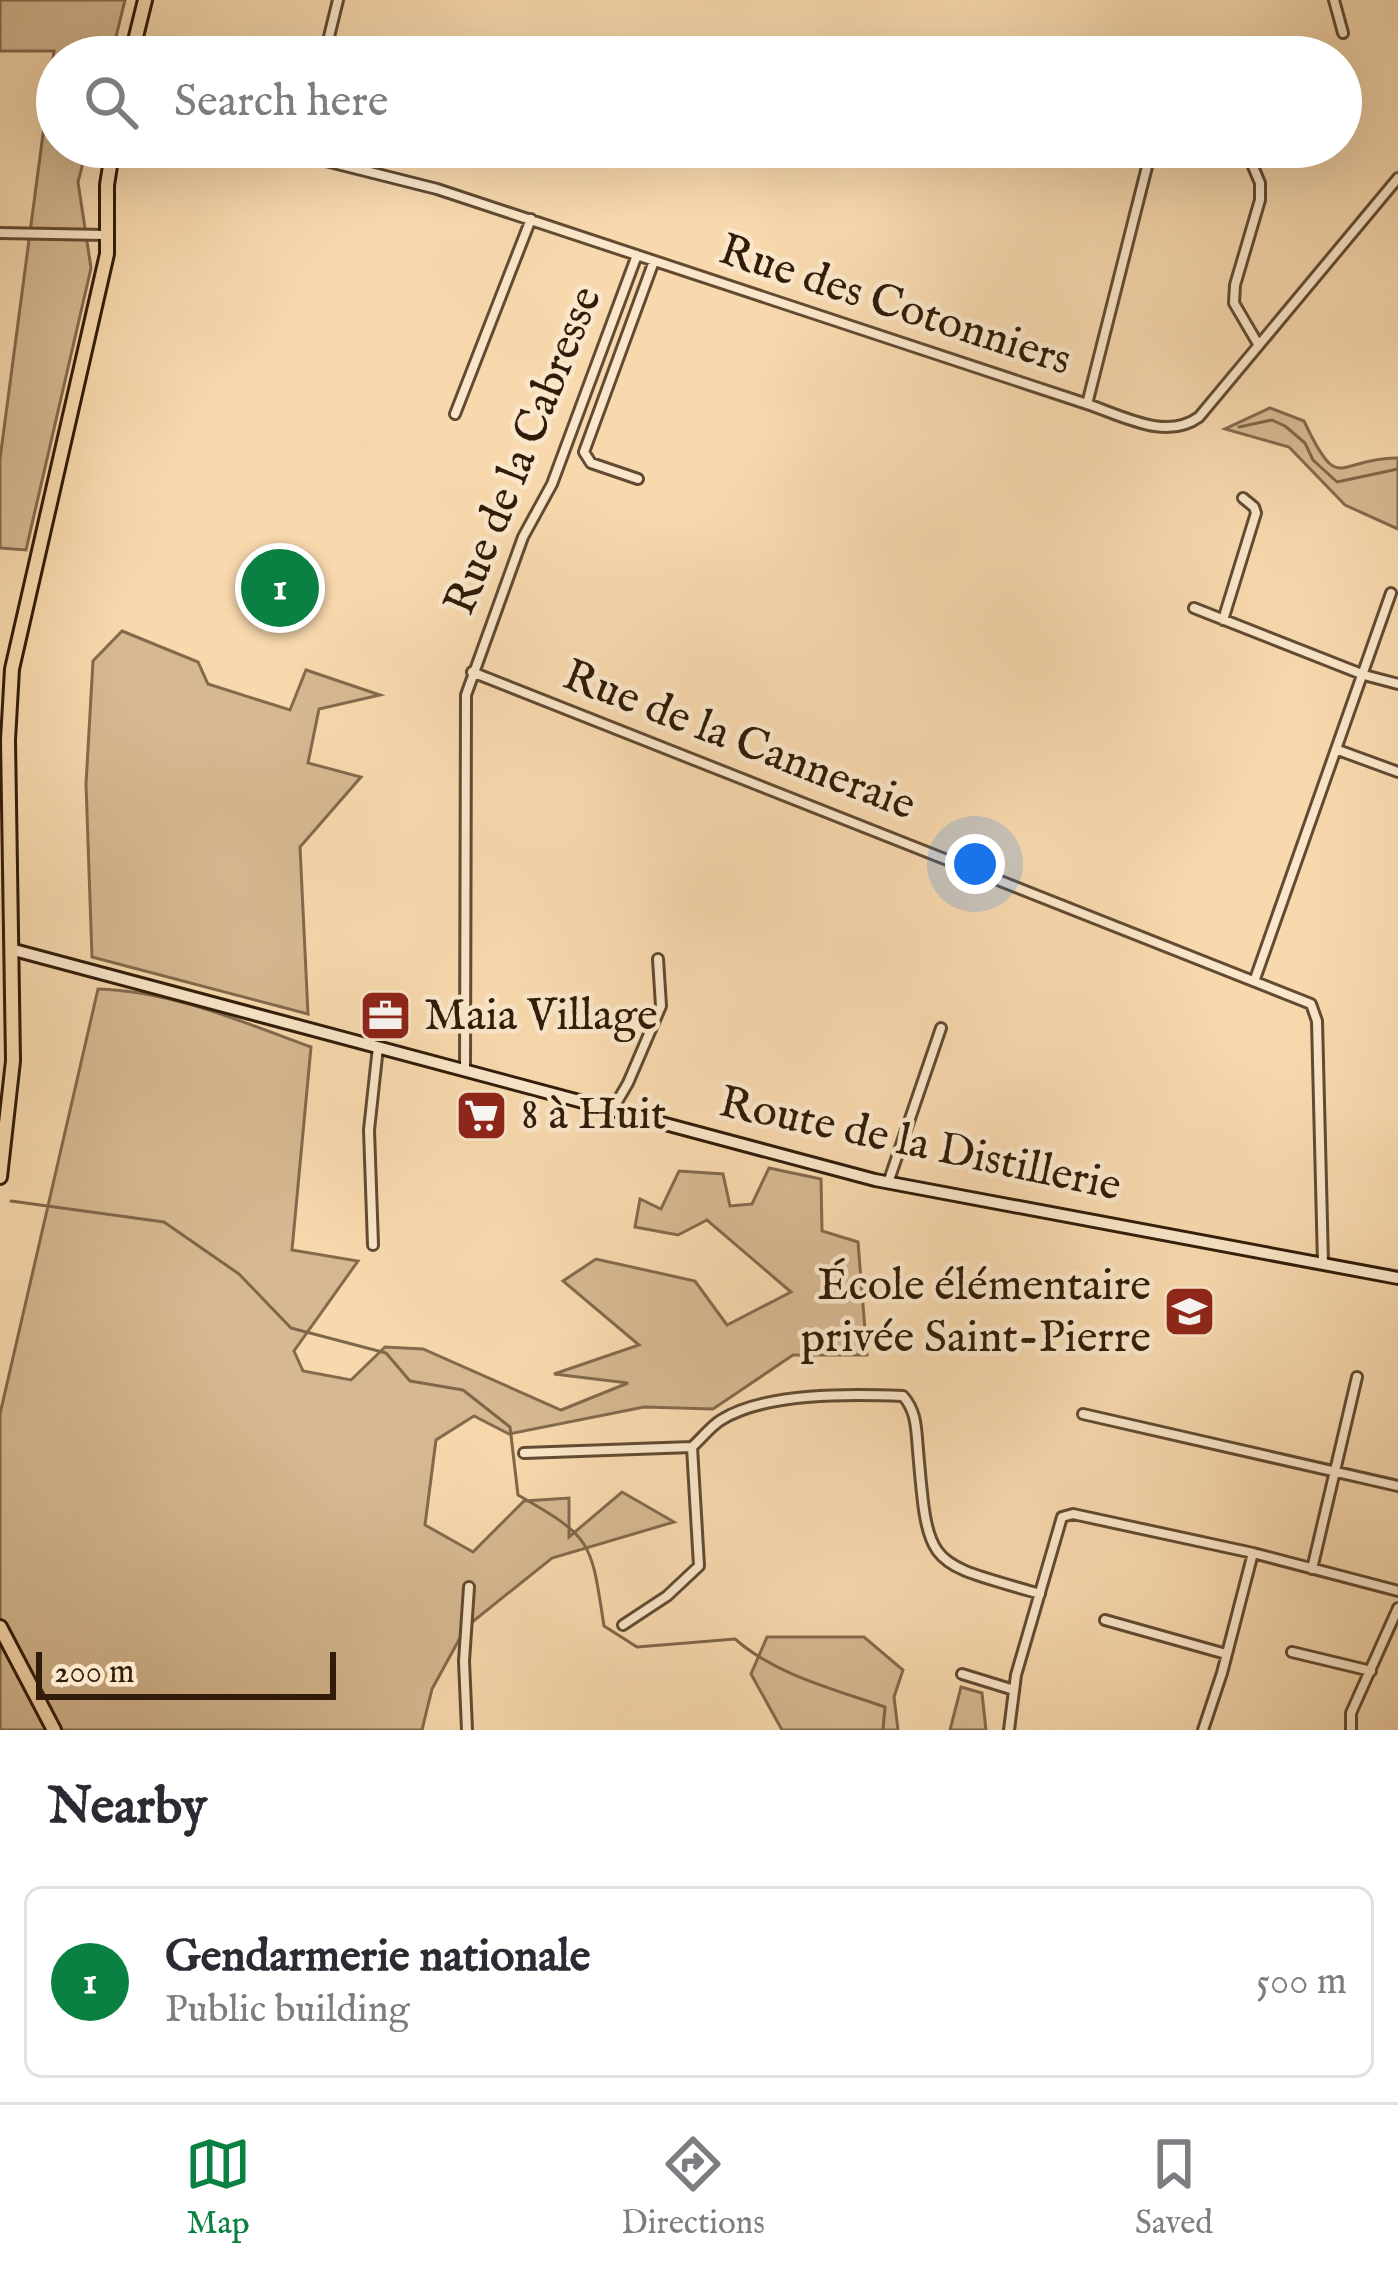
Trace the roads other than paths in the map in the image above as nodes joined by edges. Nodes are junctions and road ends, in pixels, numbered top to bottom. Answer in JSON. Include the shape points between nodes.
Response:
{"nodes":[{"id":1,"x":145,"y":0,"type":"edge"},
{"id":2,"x":338,"y":0,"type":"edge"},
{"id":3,"x":1334,"y":0,"type":"edge"},
{"id":4,"x":1343,"y":33,"type":"dead end"},
{"id":5,"x":136,"y":36,"type":"edge"},
{"id":6,"x":329,"y":36,"type":"edge"},
{"id":7,"x":109,"y":168,"type":"edge"},
{"id":8,"x":363,"y":168,"type":"edge"},
{"id":9,"x":1147,"y":168,"type":"edge"},
{"id":10,"x":1254,"y":168,"type":"edge"},
{"id":11,"x":1398,"y":178,"type":"edge"},
{"id":12,"x":531,"y":219,"type":"junction"},
{"id":13,"x":0,"y":233,"type":"edge"},
{"id":14,"x":109,"y":235,"type":"junction"},
{"id":15,"x":637,"y":255,"type":"junction"},
{"id":16,"x":654,"y":261,"type":"junction"},
{"id":17,"x":1258,"y":344,"type":"junction"},
{"id":18,"x":1087,"y":404,"type":"junction"},
{"id":19,"x":455,"y":415,"type":"dead end"},
{"id":20,"x":638,"y":478,"type":"dead end"},
{"id":21,"x":1243,"y":498,"type":"dead end"},
{"id":22,"x":1390,"y":593,"type":"dead end"},
{"id":23,"x":1194,"y":608,"type":"dead end"},
{"id":24,"x":1223,"y":620,"type":"junction"},
{"id":25,"x":472,"y":671,"type":"junction"},
{"id":26,"x":1364,"y":675,"type":"junction"},
{"id":27,"x":1398,"y":684,"type":"edge"},
{"id":28,"x":1338,"y":750,"type":"junction"},
{"id":29,"x":1398,"y":772,"type":"edge"},
{"id":30,"x":14,"y":950,"type":"junction"},
{"id":31,"x":658,"y":959,"type":"dead end"},
{"id":32,"x":1255,"y":979,"type":"junction"},
{"id":33,"x":940,"y":1028,"type":"dead end"},
{"id":34,"x":378,"y":1048,"type":"junction"},
{"id":35,"x":465,"y":1071,"type":"junction"},
{"id":36,"x":611,"y":1112,"type":"junction"},
{"id":37,"x":0,"y":1178,"type":"edge"},
{"id":38,"x":888,"y":1184,"type":"junction"},
{"id":39,"x":373,"y":1245,"type":"dead end"},
{"id":40,"x":1323,"y":1264,"type":"junction"},
{"id":41,"x":1398,"y":1278,"type":"edge"},
{"id":42,"x":1357,"y":1376,"type":"dead end"},
{"id":43,"x":1082,"y":1414,"type":"dead end"},
{"id":44,"x":692,"y":1447,"type":"junction"},
{"id":45,"x":524,"y":1453,"type":"dead end"},
{"id":46,"x":1335,"y":1470,"type":"junction"},
{"id":47,"x":1398,"y":1486,"type":"edge"},
{"id":48,"x":1253,"y":1553,"type":"junction"},
{"id":49,"x":1312,"y":1569,"type":"junction"},
{"id":50,"x":470,"y":1586,"type":"dead end"},
{"id":51,"x":1398,"y":1591,"type":"edge"},
{"id":52,"x":1040,"y":1594,"type":"junction"},
{"id":53,"x":1398,"y":1608,"type":"edge"},
{"id":54,"x":1106,"y":1620,"type":"dead end"},
{"id":55,"x":623,"y":1625,"type":"dead end"},
{"id":56,"x":0,"y":1627,"type":"edge"},
{"id":57,"x":1292,"y":1652,"type":"dead end"},
{"id":58,"x":1226,"y":1654,"type":"junction"},
{"id":59,"x":1372,"y":1671,"type":"junction"},
{"id":60,"x":962,"y":1674,"type":"dead end"},
{"id":61,"x":1014,"y":1690,"type":"junction"},
{"id":62,"x":54,"y":1730,"type":"edge"},
{"id":63,"x":467,"y":1730,"type":"edge"},
{"id":64,"x":1009,"y":1730,"type":"edge"},
{"id":65,"x":1203,"y":1730,"type":"edge"},
{"id":66,"x":1351,"y":1730,"type":"edge"}],
"edges":[{"from":1,"to":5,"type":"main road"},
{"from":2,"to":6,"type":"street"},
{"from":3,"to":4,"type":"street"},
{"from":7,"to":14,"type":"main road"},
{"from":8,"to":12,"type":"street","name":"Rue des Cotonniers"},
{"from":9,"to":18,"type":"street"},
{"from":10,"to":17,"type":"street","via":[[1261,200],[1234,303]]},
{"from":11,"to":17,"type":"street","name":"Rue des Cotonniers"},
{"from":12,"to":15,"type":"street","name":"Rue des Cotonniers"},
{"from":12,"to":19,"type":"street"},
{"from":13,"to":14,"type":"street"},
{"from":14,"to":30,"type":"main road","via":[[12,669]]},
{"from":15,"to":16,"type":"street","name":"Rue des Cotonniers"},
{"from":15,"to":25,"type":"street","name":"Rue de la Cabresse"},
{"from":16,"to":18,"type":"street","name":"Rue des Cotonniers"},
{"from":16,"to":20,"type":"street","via":[[584,452],[591,463]]},
{"from":17,"to":18,"type":"street","name":"Rue des Cotonniers","via":[[1199,417],[1179,429]]},
{"from":21,"to":24,"type":"street","via":[[1256,513]]},
{"from":22,"to":26,"type":"street"},
{"from":23,"to":24,"type":"street"},
{"from":24,"to":26,"type":"street"},
{"from":25,"to":32,"type":"street","name":"Rue de la Canneraie"},
{"from":25,"to":35,"type":"street","via":[[464,738]]},
{"from":26,"to":27,"type":"street"},
{"from":26,"to":28,"type":"street"},
{"from":28,"to":29,"type":"street"},
{"from":28,"to":32,"type":"street"},
{"from":30,"to":34,"type":"street","name":"Route de la Distillerie"},
{"from":30,"to":37,"type":"main road"},
{"from":31,"to":36,"type":"street","via":[[662,1006]]},
{"from":32,"to":40,"type":"street","name":"Rue de la Canneraie","via":[[1311,1004],[1317,1021]]},
{"from":33,"to":38,"type":"street"},
{"from":34,"to":35,"type":"street","name":"Route de la Distillerie"},
{"from":34,"to":39,"type":"street","via":[[368,1130]]},
{"from":35,"to":36,"type":"street","name":"Route de la Distillerie"},
{"from":36,"to":38,"type":"street","name":"Route de la Distillerie"},
{"from":38,"to":40,"type":"street","name":"Route de la Distillerie"},
{"from":40,"to":41,"type":"street","name":"Route de la Distillerie"},
{"from":42,"to":46,"type":"street"},
{"from":43,"to":46,"type":"street"},
{"from":44,"to":45,"type":"street"},
{"from":44,"to":52,"type":"street","via":[[722,1420],[772,1403],[903,1396],[913,1408],[928,1538],[937,1556],[952,1568]]},
{"from":44,"to":55,"type":"street","via":[[699,1566]]},
{"from":46,"to":47,"type":"street"},
{"from":46,"to":49,"type":"street"},
{"from":48,"to":49,"type":"street"},
{"from":48,"to":52,"type":"street","via":[[1062,1516]]},
{"from":48,"to":58,"type":"street"},
{"from":49,"to":51,"type":"street"},
{"from":50,"to":63,"type":"street"},
{"from":52,"to":61,"type":"street"},
{"from":53,"to":59,"type":"street"},
{"from":54,"to":58,"type":"street"},
{"from":56,"to":62,"type":"main road"},
{"from":57,"to":59,"type":"street"},
{"from":58,"to":65,"type":"street"},
{"from":59,"to":66,"type":"street"},
{"from":60,"to":61,"type":"street"},
{"from":61,"to":64,"type":"street"}]}
